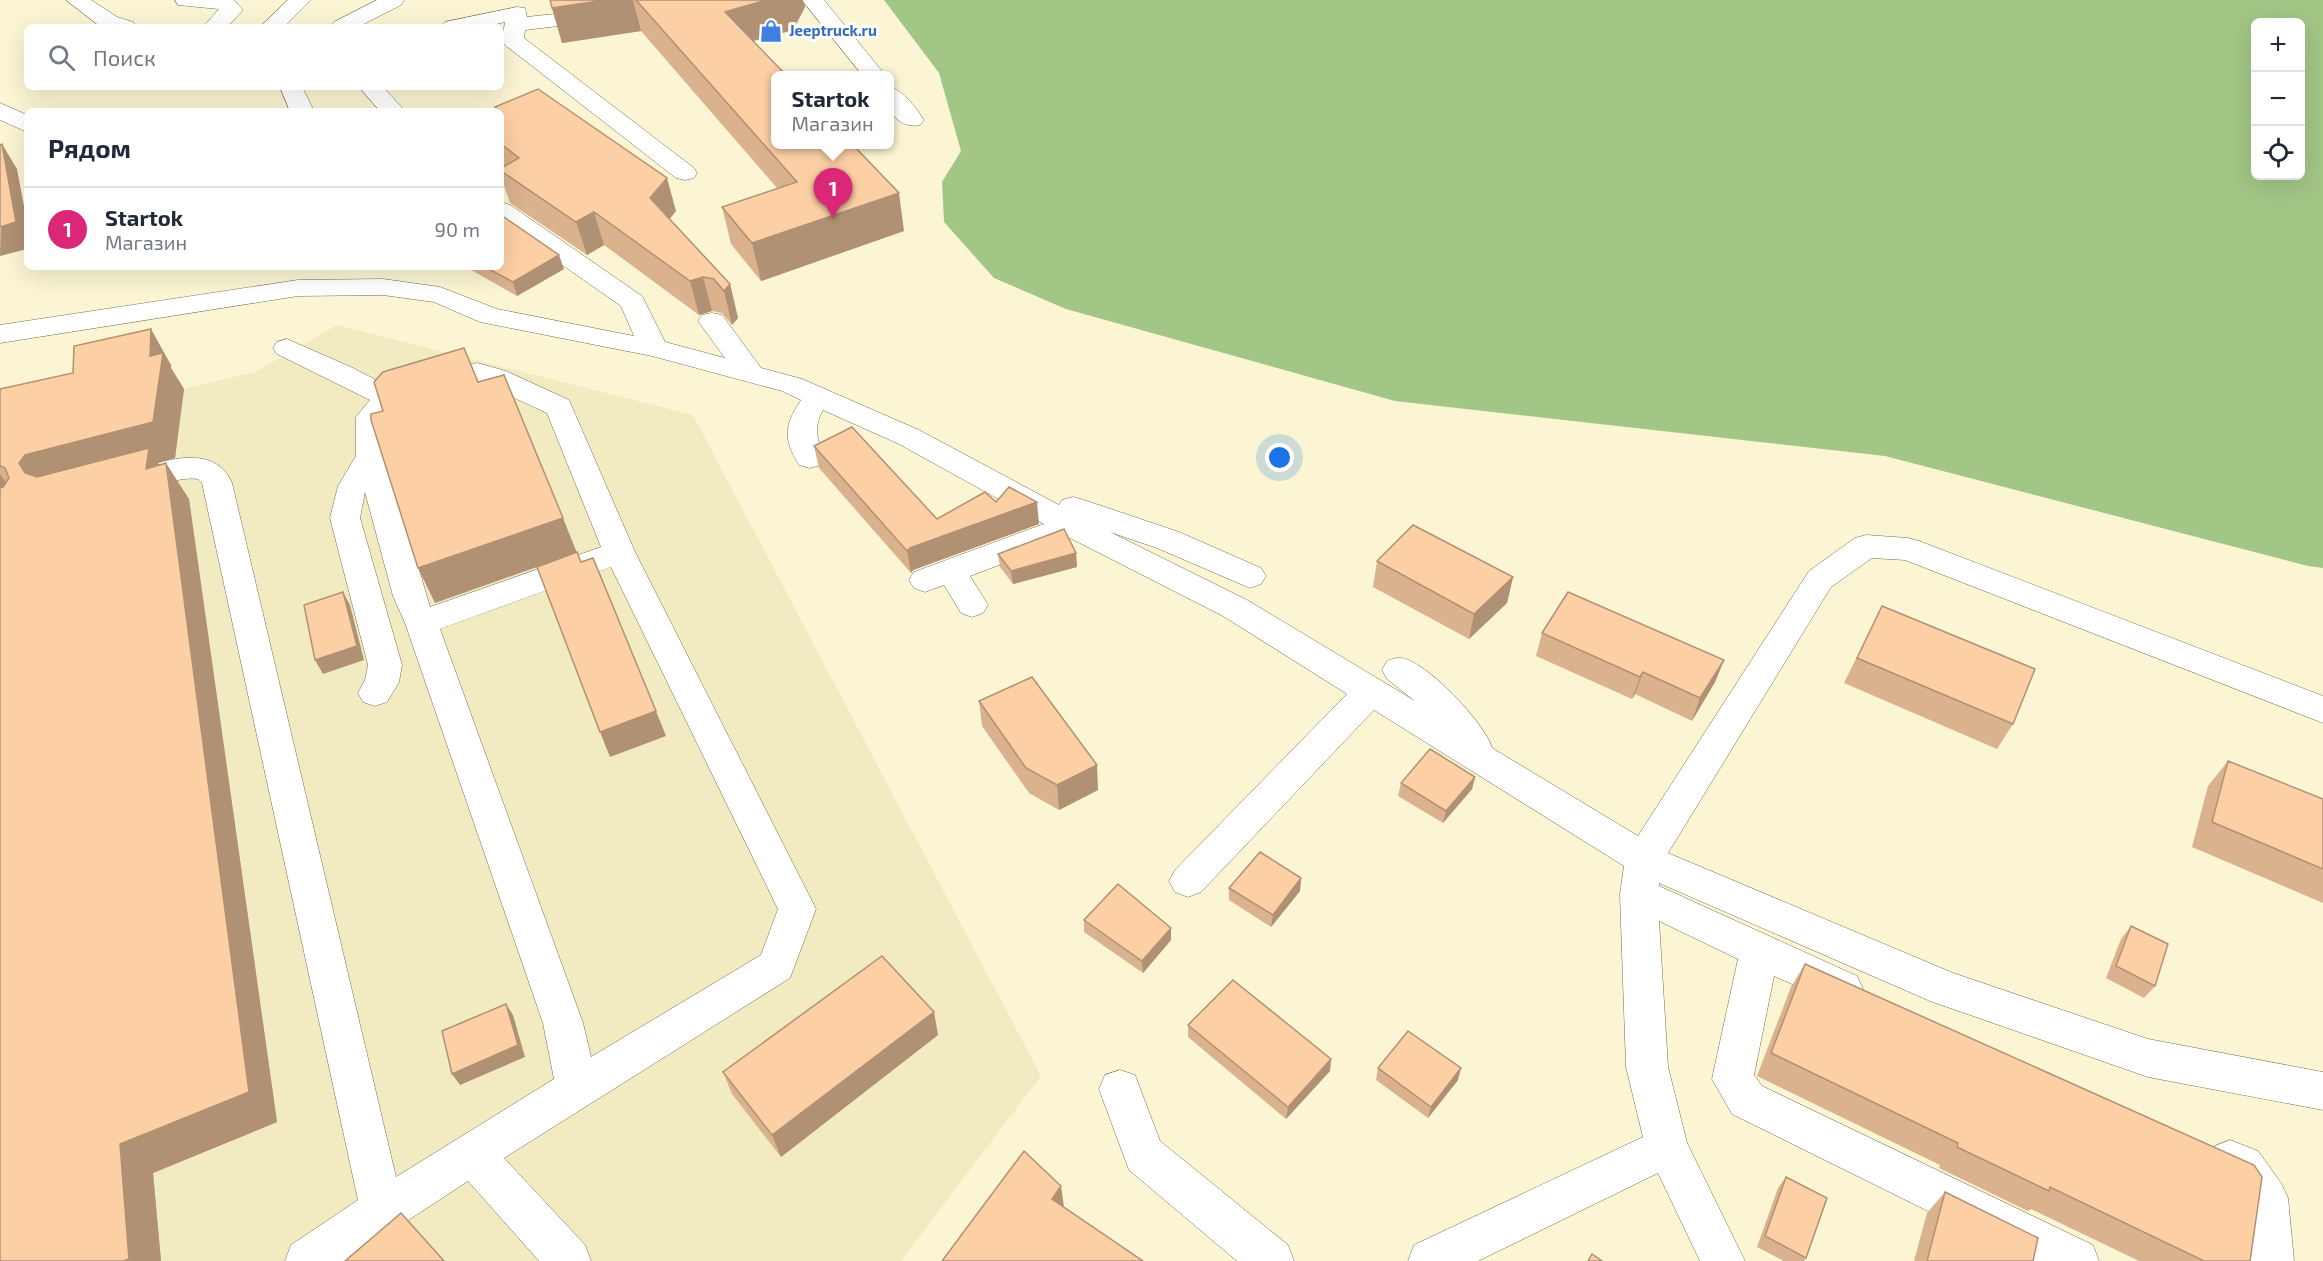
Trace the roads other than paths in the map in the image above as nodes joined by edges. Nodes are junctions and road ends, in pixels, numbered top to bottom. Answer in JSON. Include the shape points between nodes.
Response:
{"nodes":[{"id":1,"x":186,"y":0,"type":"edge"},
{"id":2,"x":300,"y":0,"type":"edge"},
{"id":3,"x":813,"y":0,"type":"edge"},
{"id":4,"x":89,"y":3,"type":"edge"},
{"id":5,"x":386,"y":3,"type":"edge"},
{"id":6,"x":624,"y":12,"type":"dead end"},
{"id":7,"x":518,"y":13,"type":"edge"},
{"id":8,"x":115,"y":24,"type":"edge"},
{"id":9,"x":217,"y":24,"type":"edge"},
{"id":10,"x":274,"y":24,"type":"edge"},
{"id":11,"x":348,"y":24,"type":"edge"},
{"id":12,"x":467,"y":24,"type":"edge"},
{"id":13,"x":872,"y":71,"type":"edge"},
{"id":14,"x":292,"y":90,"type":"edge"},
{"id":15,"x":373,"y":90,"type":"edge"},
{"id":16,"x":894,"y":99,"type":"edge"},
{"id":17,"x":301,"y":108,"type":"edge"},
{"id":18,"x":390,"y":108,"type":"edge"},
{"id":19,"x":0,"y":110,"type":"edge"},
{"id":20,"x":912,"y":120,"type":"dead end"},
{"id":21,"x":24,"y":123,"type":"edge"},
{"id":22,"x":685,"y":173,"type":"dead end"},
{"id":23,"x":504,"y":212,"type":"edge"},
{"id":24,"x":712,"y":321,"type":"dead end"},
{"id":25,"x":0,"y":333,"type":"edge"},
{"id":26,"x":287,"y":348,"type":"dead end"},
{"id":27,"x":654,"y":348,"type":"junction"},
{"id":28,"x":751,"y":374,"type":"junction"},
{"id":29,"x":818,"y":396,"type":"junction"},
{"id":30,"x":388,"y":398,"type":"junction"},
{"id":31,"x":371,"y":458,"type":"junction"},
{"id":32,"x":810,"y":458,"type":"dead end"},
{"id":33,"x":94,"y":492,"type":"edge"},
{"id":34,"x":1010,"y":492,"type":"junction"},
{"id":35,"x":1072,"y":526,"type":"junction"},
{"id":36,"x":619,"y":552,"type":"junction"},
{"id":37,"x":1250,"y":576,"type":"dead end"},
{"id":38,"x":972,"y":605,"type":"dead end"},
{"id":39,"x":421,"y":623,"type":"junction"},
{"id":40,"x":1399,"y":670,"type":"dead end"},
{"id":41,"x":1371,"y":691,"type":"junction"},
{"id":42,"x":375,"y":693,"type":"dead end"},
{"id":43,"x":2323,"y":710,"type":"edge"},
{"id":44,"x":1482,"y":759,"type":"junction"},
{"id":45,"x":1642,"y":877,"type":"junction"},
{"id":46,"x":1188,"y":881,"type":"dead end"},
{"id":47,"x":1759,"y":952,"type":"junction"},
{"id":48,"x":1878,"y":1004,"type":"edge"},
{"id":49,"x":577,"y":1088,"type":"junction"},
{"id":50,"x":1120,"y":1089,"type":"dead end"},
{"id":51,"x":2323,"y":1090,"type":"edge"},
{"id":52,"x":2200,"y":1147,"type":"edge"},
{"id":53,"x":1667,"y":1148,"type":"junction"},
{"id":54,"x":472,"y":1154,"type":"junction"},
{"id":55,"x":382,"y":1210,"type":"junction"},
{"id":56,"x":307,"y":1261,"type":"edge"},
{"id":57,"x":569,"y":1261,"type":"edge"},
{"id":58,"x":1272,"y":1261,"type":"edge"},
{"id":59,"x":1430,"y":1261,"type":"edge"},
{"id":60,"x":1723,"y":1261,"type":"edge"},
{"id":61,"x":2077,"y":1261,"type":"edge"},
{"id":62,"x":2272,"y":1261,"type":"edge"}],
"edges":[{"from":1,"to":9,"type":"lane","via":[[225,3],[232,10]]},
{"from":2,"to":10,"type":"lane"},
{"from":3,"to":13,"type":"lane"},
{"from":4,"to":8,"type":"lane"},
{"from":5,"to":11,"type":"lane"},
{"from":6,"to":7,"type":"lane"},
{"from":7,"to":12,"type":"lane"},
{"from":7,"to":22,"type":"lane","via":[[513,40]]},
{"from":14,"to":17,"type":"lane"},
{"from":15,"to":18,"type":"lane"},
{"from":16,"to":20,"type":"lane"},
{"from":19,"to":21,"type":"lane"},
{"from":23,"to":27,"type":"lane","via":[[632,302]]},
{"from":24,"to":28,"type":"lane"},
{"from":25,"to":27,"type":"lane","via":[[298,288],[383,288],[440,295],[490,316]]},
{"from":26,"to":30,"type":"lane"},
{"from":27,"to":28,"type":"lane"},
{"from":28,"to":29,"type":"lane"},
{"from":29,"to":32,"type":"lane","via":[[806,414],[800,435]]},
{"from":29,"to":34,"type":"lane","via":[[909,437]]},
{"from":30,"to":31,"type":"lane","via":[[371,417]]},
{"from":30,"to":36,"type":"lane","via":[[477,372],[559,407]]},
{"from":31,"to":39,"type":"lane","via":[[409,596]]},
{"from":31,"to":42,"type":"lane","via":[[353,482],[345,518],[385,665]]},
{"from":33,"to":55,"type":"lane","via":[[192,466],[206,470],[214,478]]},
{"from":34,"to":35,"type":"lane"},
{"from":34,"to":37,"type":"lane","via":[[1168,540]]},
{"from":35,"to":38,"type":"lane","via":[[938,575]]},
{"from":35,"to":41,"type":"lane","via":[[1235,608]]},
{"from":36,"to":39,"type":"lane"},
{"from":36,"to":49,"type":"lane","via":[[797,909],[776,966]]},
{"from":39,"to":49,"type":"lane","via":[[563,1023]]},
{"from":40,"to":44,"type":"lane","via":[[1455,718]]},
{"from":41,"to":44,"type":"lane"},
{"from":41,"to":46,"type":"lane"},
{"from":43,"to":45,"type":"lane","via":[[1908,549],[1866,546],[1820,579]]},
{"from":44,"to":45,"type":"lane"},
{"from":45,"to":47,"type":"lane"},
{"from":45,"to":51,"type":"lane","via":[[2148,1058]]},
{"from":45,"to":53,"type":"lane","via":[[1647,1067]]},
{"from":47,"to":48,"type":"lane"},
{"from":47,"to":61,"type":"lane","via":[[1733,1079],[1747,1100]]},
{"from":49,"to":54,"type":"lane"},
{"from":50,"to":58,"type":"lane","via":[[1144,1155]]},
{"from":52,"to":62,"type":"lane","via":[[2243,1166],[2266,1198]]},
{"from":53,"to":59,"type":"lane"},
{"from":53,"to":60,"type":"lane"},
{"from":54,"to":55,"type":"lane"},
{"from":54,"to":57,"type":"lane"},
{"from":55,"to":56,"type":"lane"}]}
